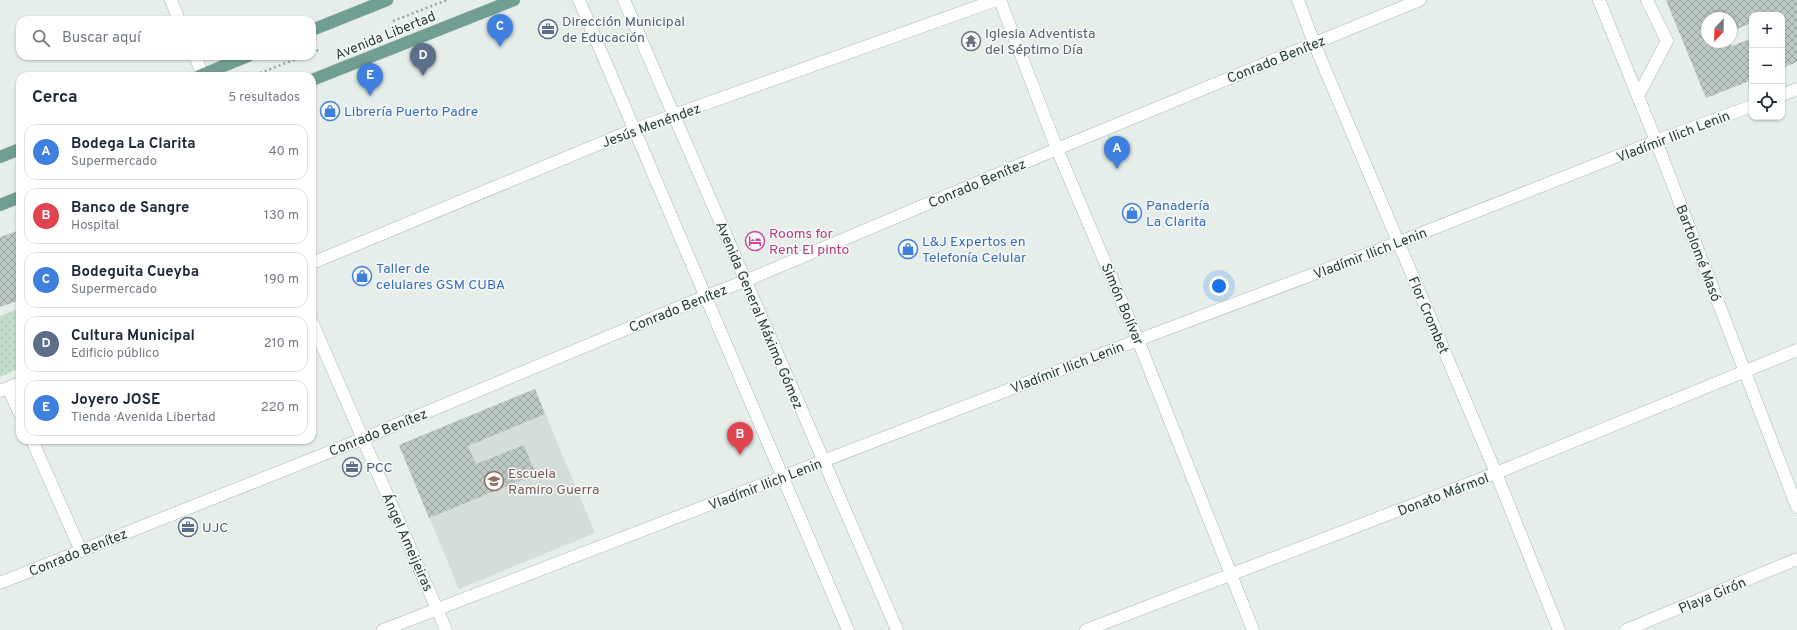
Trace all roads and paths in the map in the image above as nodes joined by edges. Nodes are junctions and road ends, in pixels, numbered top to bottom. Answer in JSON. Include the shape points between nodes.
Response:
{"nodes":[{"id":1,"x":171,"y":0,"type":"edge"},
{"id":2,"x":387,"y":0,"type":"edge"},
{"id":3,"x":514,"y":0,"type":"edge"},
{"id":4,"x":579,"y":0,"type":"edge"},
{"id":5,"x":624,"y":0,"type":"edge"},
{"id":6,"x":996,"y":0,"type":"edge"},
{"id":7,"x":1000,"y":0,"type":"edge"},
{"id":8,"x":1298,"y":0,"type":"edge"},
{"id":9,"x":1420,"y":0,"type":"edge"},
{"id":10,"x":1599,"y":0,"type":"edge"},
{"id":11,"x":1647,"y":0,"type":"edge"},
{"id":12,"x":177,"y":16,"type":"edge"},
{"id":13,"x":316,"y":28,"type":"edge"},
{"id":14,"x":1314,"y":43,"type":"junction"},
{"id":15,"x":196,"y":60,"type":"edge"},
{"id":16,"x":239,"y":60,"type":"edge"},
{"id":17,"x":294,"y":60,"type":"edge"},
{"id":18,"x":201,"y":72,"type":"edge"},
{"id":19,"x":211,"y":72,"type":"edge"},
{"id":20,"x":263,"y":72,"type":"edge"},
{"id":21,"x":316,"y":78,"type":"edge"},
{"id":22,"x":1797,"y":89,"type":"edge"},
{"id":23,"x":1785,"y":94,"type":"edge"},
{"id":24,"x":1638,"y":96,"type":"junction"},
{"id":25,"x":1749,"y":107,"type":"edge"},
{"id":26,"x":674,"y":116,"type":"junction"},
{"id":27,"x":635,"y":129,"type":"junction"},
{"id":28,"x":1656,"y":141,"type":"junction"},
{"id":29,"x":1057,"y":149,"type":"junction"},
{"id":30,"x":16,"y":150,"type":"edge"},
{"id":31,"x":0,"y":157,"type":"edge"},
{"id":32,"x":16,"y":199,"type":"edge"},
{"id":33,"x":0,"y":205,"type":"edge"},
{"id":34,"x":1399,"y":242,"type":"junction"},
{"id":35,"x":316,"y":261,"type":"edge"},
{"id":36,"x":746,"y":281,"type":"junction"},
{"id":37,"x":706,"y":296,"type":"junction"},
{"id":38,"x":316,"y":331,"type":"edge"},
{"id":39,"x":1138,"y":340,"type":"junction"},
{"id":40,"x":1797,"y":350,"type":"edge"},
{"id":41,"x":1744,"y":371,"type":"junction"},
{"id":42,"x":16,"y":385,"type":"edge"},
{"id":43,"x":4,"y":390,"type":"edge"},
{"id":44,"x":16,"y":408,"type":"edge"},
{"id":45,"x":362,"y":439,"type":"junction"},
{"id":46,"x":34,"y":444,"type":"edge"},
{"id":47,"x":824,"y":461,"type":"junction"},
{"id":48,"x":1496,"y":473,"type":"junction"},
{"id":49,"x":783,"y":477,"type":"junction"},
{"id":50,"x":1797,"y":507,"type":"edge"},
{"id":51,"x":81,"y":551,"type":"junction"},
{"id":52,"x":1797,"y":559,"type":"edge"},
{"id":53,"x":1232,"y":574,"type":"junction"},
{"id":54,"x":0,"y":583,"type":"edge"},
{"id":55,"x":437,"y":609,"type":"junction"},
{"id":56,"x":383,"y":630,"type":"edge"},
{"id":57,"x":446,"y":630,"type":"edge"},
{"id":58,"x":848,"y":630,"type":"edge"},
{"id":59,"x":897,"y":630,"type":"edge"},
{"id":60,"x":1086,"y":630,"type":"edge"},
{"id":61,"x":1253,"y":630,"type":"edge"},
{"id":62,"x":1559,"y":630,"type":"edge"},
{"id":63,"x":1626,"y":630,"type":"edge"}],
"edges":[{"from":1,"to":12,"type":"street"},
{"from":2,"to":13,"type":"main road"},
{"from":3,"to":21,"type":"main road","name":"Avenida Libertad"},
{"from":4,"to":27,"type":"street"},
{"from":5,"to":26,"type":"street","name":"Avenida General Máximo Gómez"},
{"from":6,"to":26,"type":"street","name":"Jesús Menéndez"},
{"from":7,"to":29,"type":"street","name":"Simón Bolívar"},
{"from":8,"to":14,"type":"street","name":"Flor Crombet"},
{"from":9,"to":14,"type":"street","name":"Conrado Benítez"},
{"from":10,"to":24,"type":"street","name":"Bartolomé Masó"},
{"from":11,"to":24,"type":"street","via":[[1667,41]]},
{"from":14,"to":29,"type":"street","name":"Conrado Benítez"},
{"from":14,"to":34,"type":"street","name":"Flor Crombet"},
{"from":15,"to":18,"type":"street"},
{"from":16,"to":19,"type":"main road"},
{"from":17,"to":20,"type":"path"},
{"from":22,"to":23,"type":"street"},
{"from":24,"to":28,"type":"street","name":"Bartolomé Masó"},
{"from":25,"to":28,"type":"street","name":"Vladímir Ilich Lenin"},
{"from":26,"to":27,"type":"street","name":"Jesús Menéndez"},
{"from":26,"to":36,"type":"street","name":"Avenida General Máximo Gómez"},
{"from":27,"to":35,"type":"street","name":"Jesús Menéndez"},
{"from":27,"to":37,"type":"street"},
{"from":28,"to":34,"type":"street","name":"Vladímir Ilich Lenin"},
{"from":28,"to":41,"type":"street","name":"Bartolomé Masó"},
{"from":29,"to":36,"type":"street","name":"Conrado Benítez"},
{"from":29,"to":39,"type":"street","name":"Simón Bolívar"},
{"from":30,"to":31,"type":"main road"},
{"from":32,"to":33,"type":"main road"},
{"from":34,"to":39,"type":"street","name":"Vladímir Ilich Lenin"},
{"from":34,"to":48,"type":"street","name":"Flor Crombet"},
{"from":36,"to":37,"type":"street","name":"Conrado Benítez"},
{"from":36,"to":47,"type":"street","name":"Avenida General Máximo Gómez"},
{"from":37,"to":45,"type":"street","name":"Conrado Benítez"},
{"from":37,"to":49,"type":"street"},
{"from":38,"to":45,"type":"street","name":"Ángel Ameijeiras"},
{"from":39,"to":47,"type":"street","name":"Vladímir Ilich Lenin"},
{"from":39,"to":53,"type":"street","name":"Simón Bolívar"},
{"from":40,"to":41,"type":"street","name":"Donato Mármol"},
{"from":41,"to":48,"type":"street","name":"Donato Mármol"},
{"from":41,"to":50,"type":"street","name":"Bartolomé Masó"},
{"from":42,"to":43,"type":"street"},
{"from":43,"to":44,"type":"street"},
{"from":45,"to":51,"type":"street","name":"Conrado Benítez"},
{"from":45,"to":55,"type":"street","name":"Ángel Ameijeiras"},
{"from":46,"to":51,"type":"street"},
{"from":47,"to":49,"type":"street","name":"Vladímir Ilich Lenin"},
{"from":47,"to":59,"type":"street","name":"Avenida General Máximo Gómez"},
{"from":48,"to":53,"type":"street","name":"Donato Mármol"},
{"from":48,"to":62,"type":"street","name":"Flor Crombet"},
{"from":49,"to":55,"type":"street","name":"Vladímir Ilich Lenin"},
{"from":49,"to":58,"type":"street"},
{"from":51,"to":54,"type":"street","name":"Conrado Benítez"},
{"from":52,"to":63,"type":"street","name":"Playa Girón"},
{"from":53,"to":60,"type":"street","name":"Donato Mármol"},
{"from":53,"to":61,"type":"street","name":"Simón Bolívar"},
{"from":55,"to":56,"type":"street","name":"Vladímir Ilich Lenin"},
{"from":55,"to":57,"type":"street","name":"Ángel Ameijeiras"}]}
